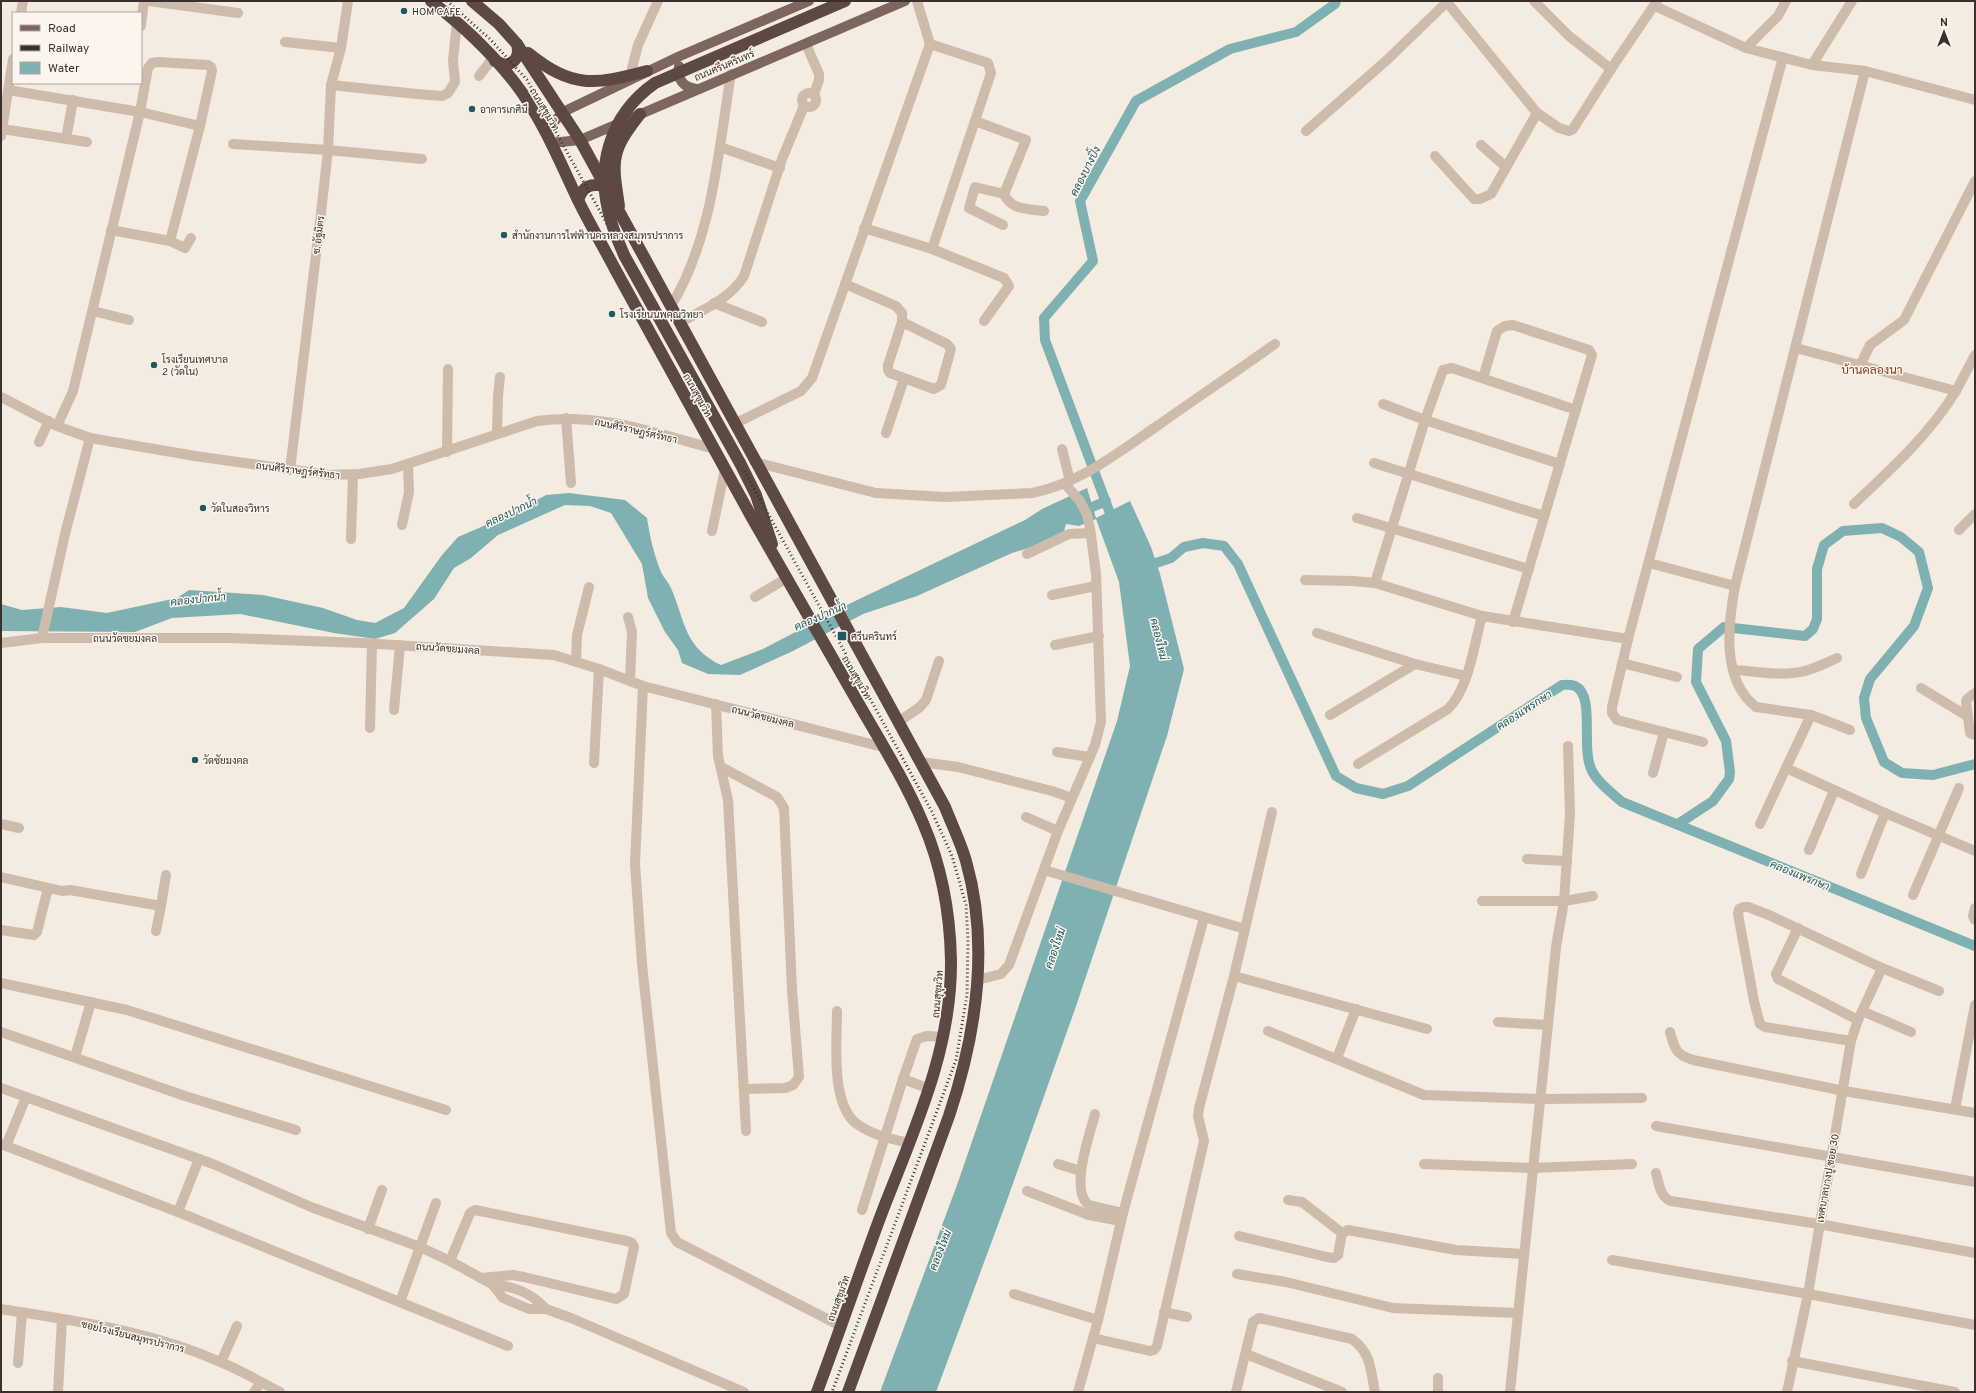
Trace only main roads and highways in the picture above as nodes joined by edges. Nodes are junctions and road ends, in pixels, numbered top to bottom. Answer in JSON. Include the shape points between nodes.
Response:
{"nodes":[{"id":1,"x":431,"y":1,"type":"edge"},
{"id":2,"x":472,"y":1,"type":"edge"},
{"id":3,"x":809,"y":1,"type":"edge"},
{"id":4,"x":845,"y":1,"type":"edge"},
{"id":5,"x":905,"y":1,"type":"edge"},
{"id":6,"x":517,"y":44,"type":"junction"},
{"id":7,"x":687,"y":54,"type":"junction"},
{"id":8,"x":493,"y":58,"type":"junction"},
{"id":9,"x":647,"y":71,"type":"junction"},
{"id":10,"x":697,"y":89,"type":"junction"},
{"id":11,"x":563,"y":112,"type":"junction"},
{"id":12,"x":640,"y":114,"type":"junction"},
{"id":13,"x":545,"y":132,"type":"junction"},
{"id":14,"x":580,"y":140,"type":"junction"},
{"id":15,"x":552,"y":143,"type":"junction"},
{"id":16,"x":605,"y":186,"type":"junction"},
{"id":17,"x":578,"y":200,"type":"junction"},
{"id":18,"x":620,"y":213,"type":"junction"},
{"id":19,"x":777,"y":561,"type":"junction"},
{"id":20,"x":817,"y":1392,"type":"edge"},
{"id":21,"x":848,"y":1392,"type":"edge"}],
"edges":[{"from":1,"to":8,"type":"highway","name":"ถนนสุขุมวิท","via":[[471,33]]},
{"from":2,"to":6,"type":"highway","name":"ถนนสุขุมวิท","via":[[499,24]]},
{"from":3,"to":7,"type":"main road"},
{"from":4,"to":19,"type":"highway","bridge":true,"via":[[655,83],[640,93],[615,128],[604,169],[611,223],[624,255],[740,463],[763,513]]},
{"from":5,"to":10,"type":"main road","name":"ถนนศรีนครินทร์"},
{"from":6,"to":8,"type":"highway","via":[[518,54],[510,64],[500,64]]},
{"from":6,"to":9,"type":"highway","via":[[546,67],[562,76],[577,80],[612,80]]},
{"from":6,"to":11,"type":"highway","name":"ถนนสุขุมวิท"},
{"from":7,"to":9,"type":"main road"},
{"from":7,"to":10,"type":"main road","via":[[679,64],[679,76],[685,86]]},
{"from":8,"to":13,"type":"highway","name":"ถนนสุขุมวิท","via":[[516,85]]},
{"from":9,"to":11,"type":"main road"},
{"from":10,"to":12,"type":"main road","name":"ถนนศรีนครินทร์"},
{"from":11,"to":13,"type":"main road"},
{"from":11,"to":14,"type":"highway","name":"ถนนสุขุมวิท"},
{"from":12,"to":14,"type":"main road","name":"ถนนศรีนครินทร์"},
{"from":12,"to":18,"type":"highway","via":[[621,141],[616,154],[614,169]]},
{"from":13,"to":15,"type":"highway","name":"ถนนสุขุมวิท"},
{"from":14,"to":15,"type":"main road","name":"ถนนศรีนครินทร์"},
{"from":14,"to":16,"type":"highway","name":"ถนนสุขุมวิท"},
{"from":15,"to":17,"type":"highway","name":"ถนนสุขุมวิท"},
{"from":16,"to":17,"type":"highway","via":[[587,185],[581,191]]},
{"from":16,"to":18,"type":"highway","name":"ถนนสุขุมวิท"},
{"from":17,"to":19,"type":"highway","name":"ถนนสุขุมวิท"},
{"from":18,"to":21,"type":"highway","name":"ถนนสุขุมวิท","via":[[946,807],[966,861],[974,899],[977,980],[970,1044],[962,1078]]},
{"from":19,"to":20,"type":"highway","name":"ถนนสุขุมวิท","via":[[883,746],[922,820],[935,854],[950,925],[949,1004],[944,1037],[930,1089]]}]}
